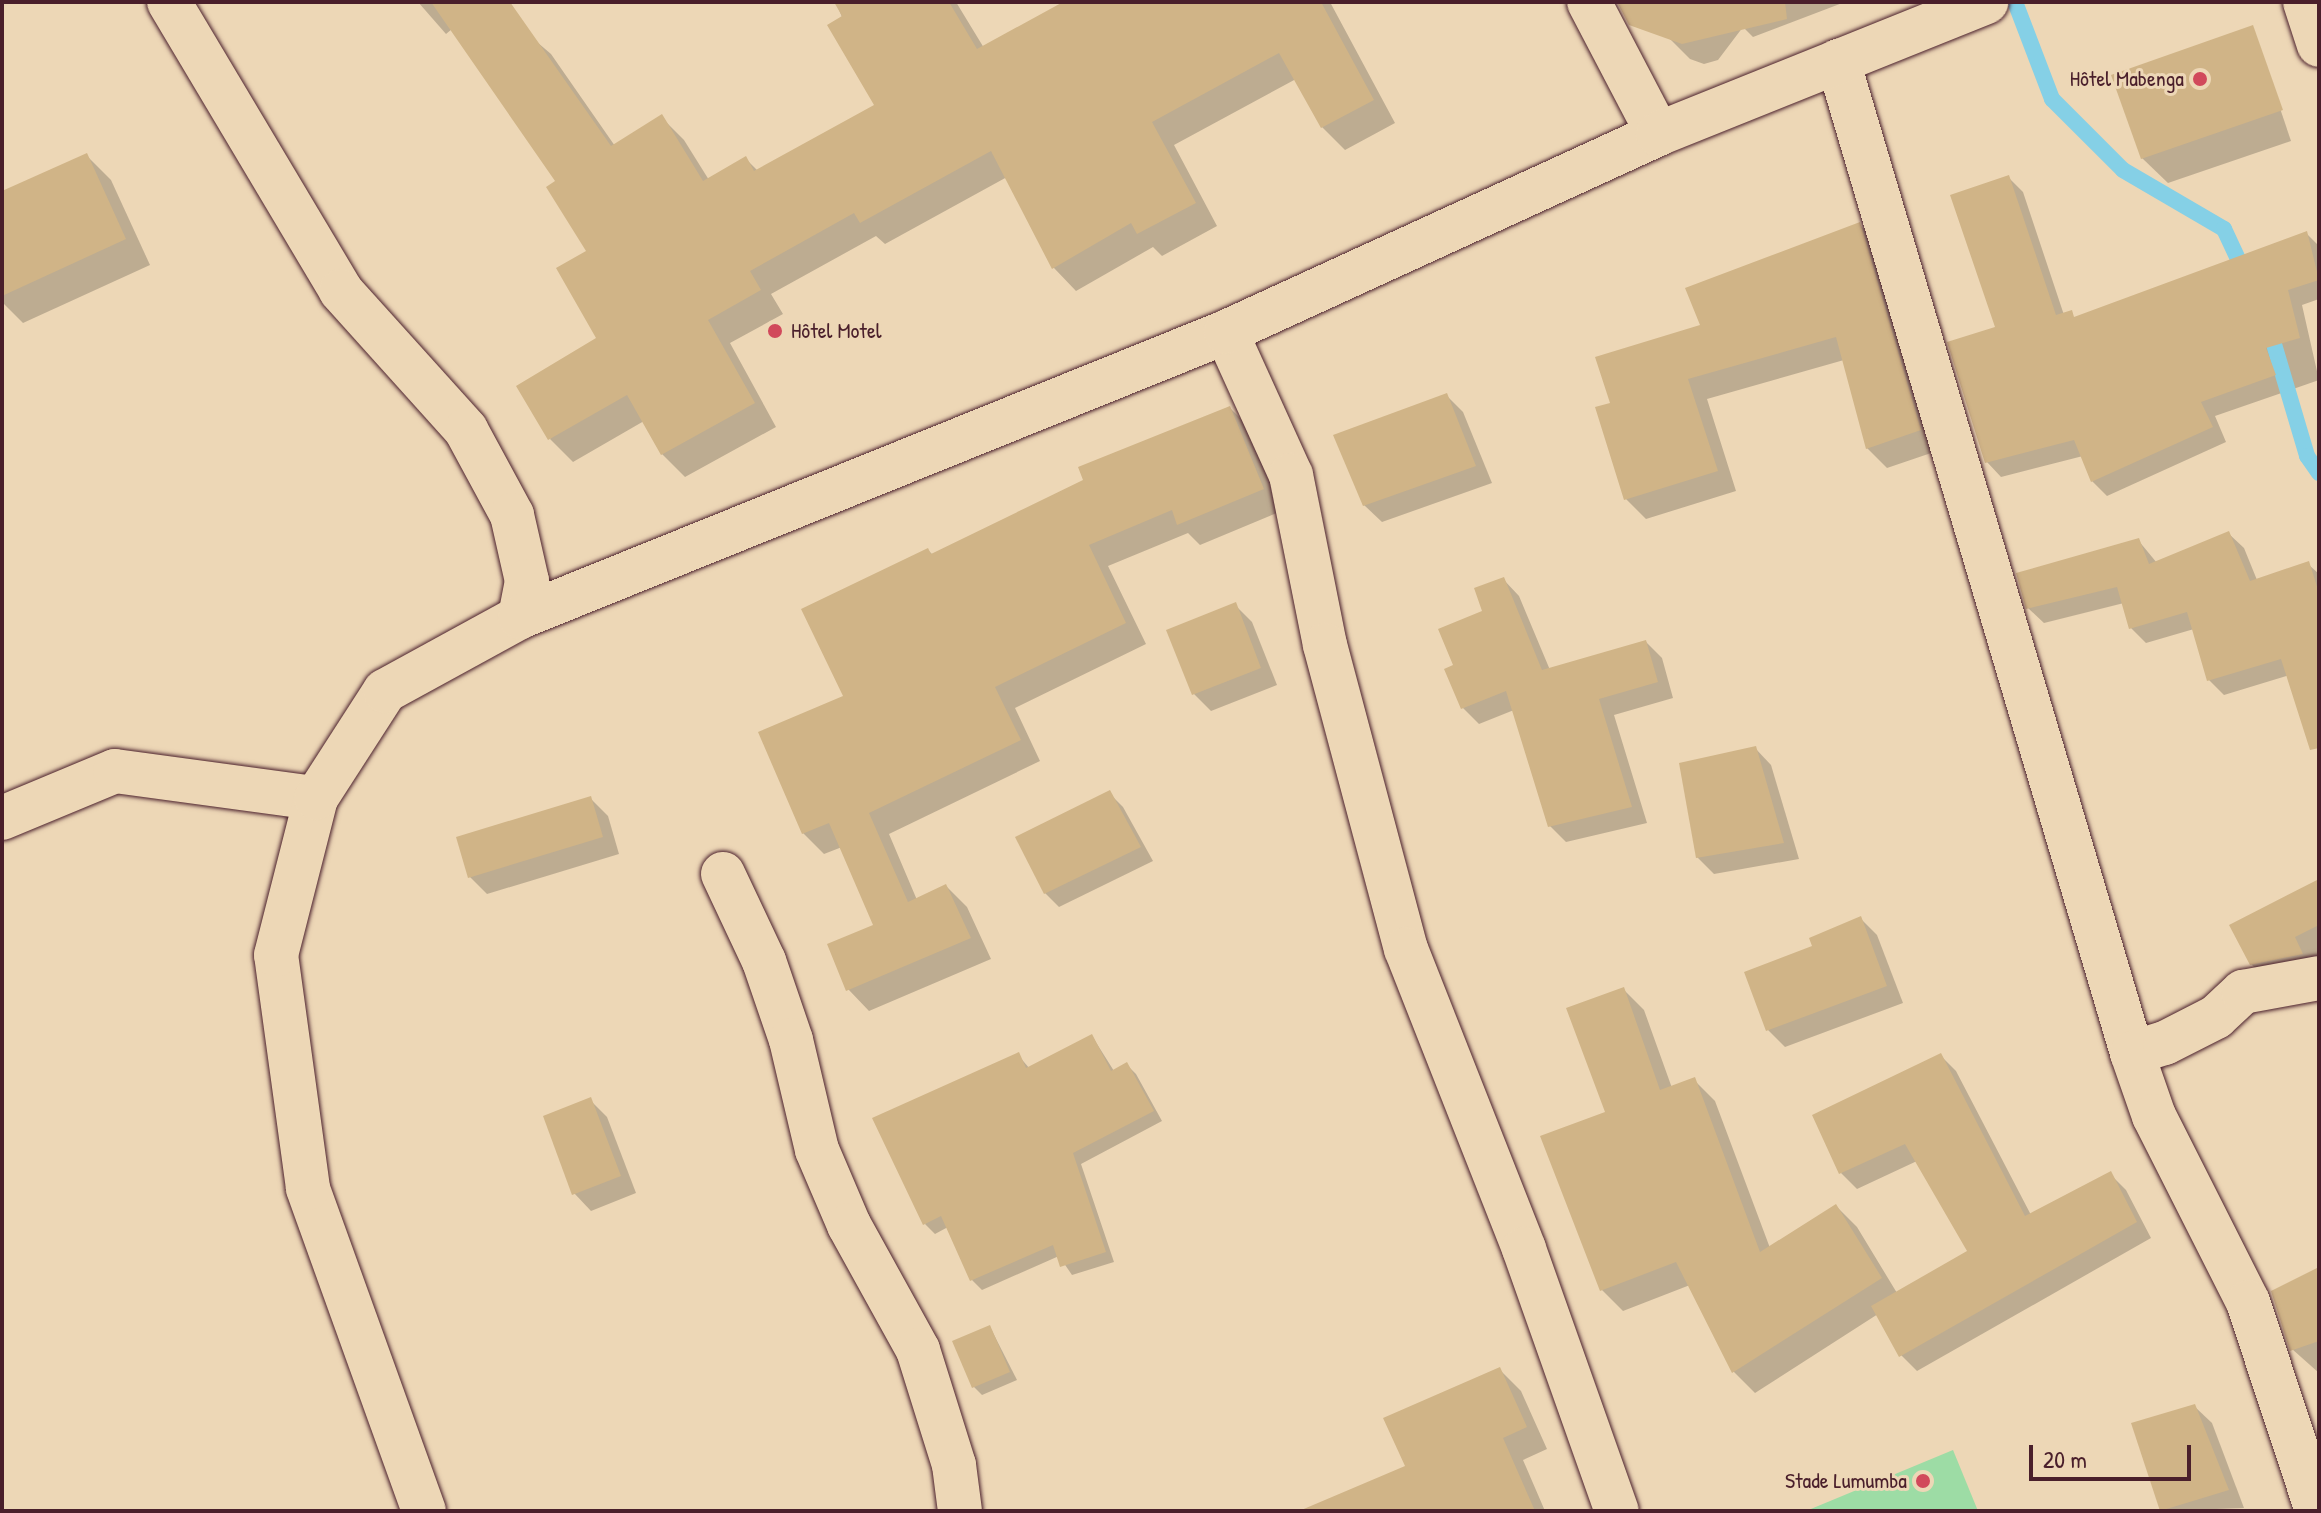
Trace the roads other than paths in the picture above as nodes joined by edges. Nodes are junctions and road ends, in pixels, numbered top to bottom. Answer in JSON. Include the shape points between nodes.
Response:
{"nodes":[{"id":1,"x":169,"y":2,"type":"edge"},
{"id":2,"x":1589,"y":2,"type":"edge"},
{"id":3,"x":2305,"y":2,"type":"edge"},
{"id":4,"x":1982,"y":4,"type":"edge"},
{"id":5,"x":2319,"y":45,"type":"edge"},
{"id":6,"x":1838,"y":61,"type":"junction"},
{"id":7,"x":1658,"y":134,"type":"junction"},
{"id":8,"x":1226,"y":332,"type":"junction"},
{"id":9,"x":520,"y":617,"type":"junction"},
{"id":10,"x":316,"y":798,"type":"junction"},
{"id":11,"x":2,"y":818,"type":"edge"},
{"id":12,"x":723,"y":874,"type":"dead end"},
{"id":13,"x":2319,"y":978,"type":"edge"},
{"id":14,"x":2132,"y":1053,"type":"junction"},
{"id":15,"x":424,"y":1511,"type":"edge"},
{"id":16,"x":960,"y":1511,"type":"edge"},
{"id":17,"x":1617,"y":1511,"type":"edge"},
{"id":18,"x":2317,"y":1511,"type":"edge"}],
"edges":[{"from":1,"to":9,"type":"street","via":[[341,291],[466,430],[512,515],[527,581]]},
{"from":2,"to":7,"type":"street"},
{"from":3,"to":5,"type":"street"},
{"from":4,"to":6,"type":"street"},
{"from":6,"to":7,"type":"street"},
{"from":6,"to":14,"type":"street"},
{"from":7,"to":8,"type":"street"},
{"from":8,"to":9,"type":"street"},
{"from":8,"to":17,"type":"street","via":[[1291,475],[1325,645],[1406,949],[1524,1249]]},
{"from":9,"to":10,"type":"street","via":[[385,691]]},
{"from":10,"to":11,"type":"street","via":[[115,771]]},
{"from":10,"to":15,"type":"street","via":[[276,955],[308,1188]]},
{"from":12,"to":16,"type":"street","via":[[764,961],[817,1150],[849,1225],[918,1350],[954,1465]]},
{"from":13,"to":14,"type":"street","via":[[2243,992],[2216,1017]]},
{"from":14,"to":18,"type":"street","via":[[2154,1116],[2248,1302]]}]}
